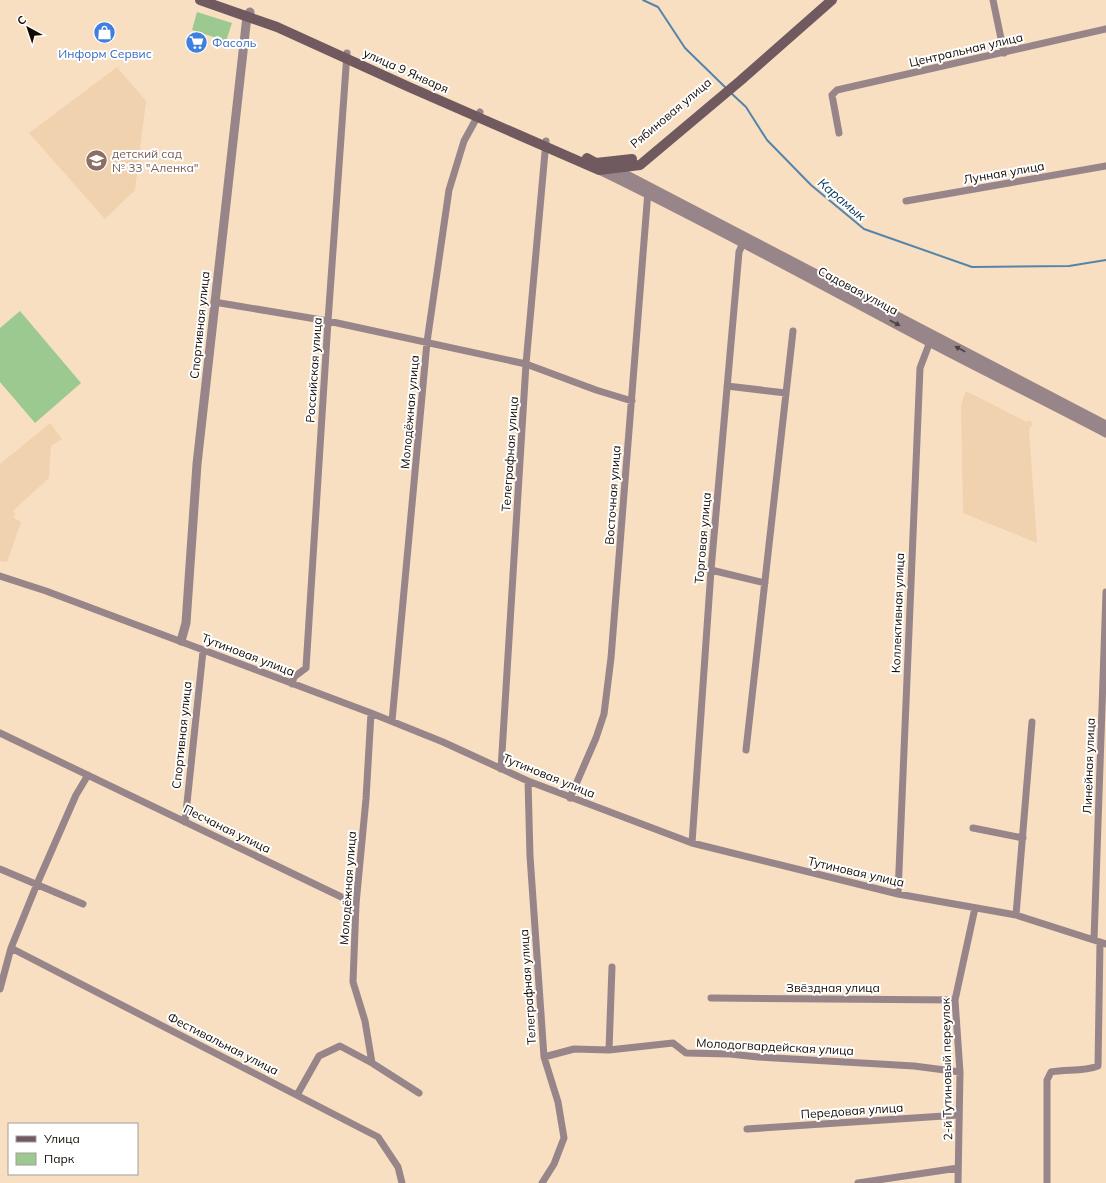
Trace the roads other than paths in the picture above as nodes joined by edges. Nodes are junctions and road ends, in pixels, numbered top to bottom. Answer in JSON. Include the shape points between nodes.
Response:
{"nodes":[{"id":1,"x":200,"y":0,"type":"edge"},
{"id":2,"x":217,"y":0,"type":"edge"},
{"id":3,"x":823,"y":0,"type":"edge"},
{"id":4,"x":832,"y":0,"type":"edge"},
{"id":5,"x":993,"y":0,"type":"edge"},
{"id":6,"x":248,"y":14,"type":"junction"},
{"id":7,"x":1106,"y":29,"type":"edge"},
{"id":8,"x":1004,"y":53,"type":"junction"},
{"id":9,"x":347,"y":56,"type":"junction"},
{"id":10,"x":737,"y":79,"type":"junction"},
{"id":11,"x":712,"y":100,"type":"junction"},
{"id":12,"x":479,"y":114,"type":"junction"},
{"id":13,"x":839,"y":133,"type":"dead end"},
{"id":14,"x":546,"y":144,"type":"junction"},
{"id":15,"x":598,"y":166,"type":"junction"},
{"id":16,"x":1106,"y":166,"type":"edge"},
{"id":17,"x":612,"y":169,"type":"junction"},
{"id":18,"x":648,"y":190,"type":"junction"},
{"id":19,"x":906,"y":201,"type":"dead end"},
{"id":20,"x":744,"y":240,"type":"junction"},
{"id":21,"x":214,"y":302,"type":"junction"},
{"id":22,"x":328,"y":321,"type":"junction"},
{"id":23,"x":793,"y":331,"type":"dead end"},
{"id":24,"x":931,"y":338,"type":"junction"},
{"id":25,"x":427,"y":342,"type":"junction"},
{"id":26,"x":526,"y":364,"type":"junction"},
{"id":27,"x":727,"y":386,"type":"junction"},
{"id":28,"x":786,"y":393,"type":"junction"},
{"id":29,"x":632,"y":401,"type":"junction"},
{"id":30,"x":1106,"y":425,"type":"edge"},
{"id":31,"x":1106,"y":433,"type":"edge"},
{"id":32,"x":711,"y":570,"type":"junction"},
{"id":33,"x":0,"y":576,"type":"edge"},
{"id":34,"x":765,"y":584,"type":"junction"},
{"id":35,"x":1106,"y":592,"type":"edge"},
{"id":36,"x":181,"y":641,"type":"junction"},
{"id":37,"x":203,"y":651,"type":"junction"},
{"id":38,"x":292,"y":684,"type":"junction"},
{"id":39,"x":371,"y":713,"type":"junction"},
{"id":40,"x":392,"y":721,"type":"junction"},
{"id":41,"x":1032,"y":722,"type":"dead end"},
{"id":42,"x":0,"y":733,"type":"edge"},
{"id":43,"x":746,"y":750,"type":"dead end"},
{"id":44,"x":501,"y":769,"type":"junction"},
{"id":45,"x":88,"y":775,"type":"junction"},
{"id":46,"x":528,"y":781,"type":"junction"},
{"id":47,"x":570,"y":798,"type":"junction"},
{"id":48,"x":185,"y":822,"type":"junction"},
{"id":49,"x":972,"y":828,"type":"dead end"},
{"id":50,"x":1023,"y":838,"type":"junction"},
{"id":51,"x":692,"y":843,"type":"junction"},
{"id":52,"x":0,"y":869,"type":"edge"},
{"id":53,"x":37,"y":884,"type":"junction"},
{"id":54,"x":898,"y":894,"type":"junction"},
{"id":55,"x":83,"y":904,"type":"dead end"},
{"id":56,"x":356,"y":904,"type":"junction"},
{"id":57,"x":975,"y":908,"type":"junction"},
{"id":58,"x":1016,"y":915,"type":"junction"},
{"id":59,"x":1100,"y":942,"type":"edge"},
{"id":60,"x":11,"y":948,"type":"junction"},
{"id":61,"x":612,"y":967,"type":"dead end"},
{"id":62,"x":0,"y":989,"type":"edge"},
{"id":63,"x":711,"y":998,"type":"dead end"},
{"id":64,"x":955,"y":1000,"type":"junction"},
{"id":65,"x":609,"y":1050,"type":"junction"},
{"id":66,"x":544,"y":1057,"type":"junction"},
{"id":67,"x":372,"y":1064,"type":"junction"},
{"id":68,"x":960,"y":1072,"type":"junction"},
{"id":69,"x":419,"y":1093,"type":"dead end"},
{"id":70,"x":297,"y":1095,"type":"junction"},
{"id":71,"x":959,"y":1116,"type":"junction"},
{"id":72,"x":747,"y":1129,"type":"dead end"},
{"id":73,"x":958,"y":1168,"type":"junction"},
{"id":74,"x":897,"y":1180,"type":"edge"},
{"id":75,"x":402,"y":1183,"type":"edge"},
{"id":76,"x":542,"y":1183,"type":"edge"},
{"id":77,"x":858,"y":1183,"type":"edge"},
{"id":78,"x":958,"y":1183,"type":"edge"},
{"id":79,"x":1047,"y":1183,"type":"edge"}],
"edges":[{"from":1,"to":6,"type":"main road","name":"улица 9 Января"},
{"from":2,"to":6,"type":"main road","name":"улица 9 Января"},
{"from":3,"to":10,"type":"main road"},
{"from":4,"to":10,"type":"main road"},
{"from":5,"to":8,"type":"street"},
{"from":6,"to":9,"type":"main road","name":"улица 9 Января","via":[[279,22]]},
{"from":6,"to":21,"type":"street","name":"Спортивная улица"},
{"from":7,"to":8,"type":"street","name":"Центральная улица"},
{"from":8,"to":13,"type":"street","name":"Центральная улица","via":[[837,90],[832,95]]},
{"from":9,"to":12,"type":"main road","name":"улица 9 Января"},
{"from":9,"to":22,"type":"street","name":"Российская улица"},
{"from":10,"to":11,"type":"main road","name":"Рябиновая улица"},
{"from":11,"to":15,"type":"main road","name":"Рябиновая улица","via":[[637,159]]},
{"from":11,"to":17,"type":"main road","via":[[640,165]]},
{"from":12,"to":14,"type":"main road","name":"улица 9 Января"},
{"from":12,"to":25,"type":"street","name":"Молодёжная улица","via":[[464,141],[449,190]]},
{"from":14,"to":15,"type":"main road","name":"улица 9 Января"},
{"from":14,"to":26,"type":"street","name":"Телеграфная улица"},
{"from":15,"to":17,"type":"main road"},
{"from":15,"to":18,"type":"street","name":"Садовая улица"},
{"from":16,"to":19,"type":"street","name":"Лунная улица"},
{"from":17,"to":18,"type":"street"},
{"from":18,"to":20,"type":"street","name":"Садовая улица"},
{"from":18,"to":29,"type":"street","name":"Восточная улица"},
{"from":20,"to":24,"type":"street","name":"Садовая улица"},
{"from":20,"to":27,"type":"street","name":"Торговая улица","via":[[739,252]]},
{"from":21,"to":22,"type":"street"},
{"from":21,"to":36,"type":"street","name":"Спортивная улица","via":[[197,464],[186,623]]},
{"from":22,"to":25,"type":"street"},
{"from":22,"to":38,"type":"street","name":"Российская улица","via":[[306,668],[294,677]]},
{"from":23,"to":28,"type":"street"},
{"from":30,"to":24,"type":"street","name":"Садовая улица","one_way":true},
{"from":24,"to":31,"type":"street","name":"Садовая улица"},
{"from":24,"to":54,"type":"street","name":"Коллективная улица","via":[[920,368]]},
{"from":25,"to":26,"type":"street"},
{"from":25,"to":40,"type":"street","name":"Молодёжная улица"},
{"from":26,"to":29,"type":"street"},
{"from":26,"to":44,"type":"street","name":"Телеграфная улица"},
{"from":27,"to":28,"type":"street"},
{"from":27,"to":32,"type":"street","name":"Торговая улица"},
{"from":28,"to":34,"type":"street"},
{"from":29,"to":47,"type":"street","name":"Восточная улица","via":[[612,658],[604,714]]},
{"from":32,"to":34,"type":"street"},
{"from":32,"to":51,"type":"street","name":"Торговая улица"},
{"from":33,"to":36,"type":"street","name":"Тутиновая улица"},
{"from":34,"to":43,"type":"street"},
{"from":35,"to":59,"type":"street","name":"Линейная улица"},
{"from":36,"to":37,"type":"street","name":"Тутиновая улица"},
{"from":37,"to":38,"type":"street","name":"Тутиновая улица"},
{"from":37,"to":48,"type":"street","name":"Спортивная улица"},
{"from":38,"to":39,"type":"street","name":"Тутиновая улица"},
{"from":39,"to":40,"type":"street","name":"Тутиновая улица"},
{"from":39,"to":56,"type":"street","name":"Молодёжная улица"},
{"from":40,"to":44,"type":"street","name":"Тутиновая улица"},
{"from":41,"to":50,"type":"street"},
{"from":42,"to":45,"type":"street","name":"Песчаная улица"},
{"from":44,"to":46,"type":"street","name":"Тутиновая улица"},
{"from":45,"to":48,"type":"street","name":"Песчаная улица"},
{"from":45,"to":53,"type":"street","via":[[76,795]]},
{"from":46,"to":47,"type":"street","name":"Тутиновая улица"},
{"from":46,"to":66,"type":"street","name":"Телеграфная улица","via":[[530,856]]},
{"from":47,"to":51,"type":"street","name":"Тутиновая улица"},
{"from":48,"to":56,"type":"street","name":"Песчаная улица"},
{"from":49,"to":50,"type":"street"},
{"from":50,"to":58,"type":"street"},
{"from":51,"to":54,"type":"street","name":"Тутиновая улица"},
{"from":52,"to":53,"type":"street"},
{"from":53,"to":55,"type":"street"},
{"from":53,"to":60,"type":"street"},
{"from":54,"to":57,"type":"street","name":"Тутиновая улица"},
{"from":56,"to":67,"type":"street","name":"Молодёжная улица","via":[[353,982],[365,1021]]},
{"from":57,"to":58,"type":"street","name":"Тутиновая улица"},
{"from":57,"to":64,"type":"street","name":"2-й Тутиновый переулок"},
{"from":58,"to":59,"type":"street","name":"Тутиновая улица"},
{"from":59,"to":79,"type":"street","name":"Линейная улица","via":[[1098,1066],[1084,1070],[1051,1072],[1047,1080]]},
{"from":60,"to":62,"type":"street"},
{"from":60,"to":70,"type":"street","name":"Фестивальная улица"},
{"from":61,"to":65,"type":"street"},
{"from":63,"to":64,"type":"street","name":"Звёздная улица"},
{"from":64,"to":68,"type":"street","name":"2-й Тутиновый переулок"},
{"from":65,"to":66,"type":"street","name":"Молодогвардейская улица","via":[[574,1050]]},
{"from":65,"to":68,"type":"street","name":"Молодогвардейская улица","via":[[673,1043],[686,1053],[914,1066]]},
{"from":66,"to":76,"type":"street","name":"Телеграфная улица","via":[[558,1102],[564,1138],[554,1164]]},
{"from":67,"to":69,"type":"street"},
{"from":67,"to":70,"type":"street","via":[[340,1046],[319,1056]]},
{"from":68,"to":71,"type":"street","name":"2-й Тутиновый переулок"},
{"from":70,"to":75,"type":"street","name":"Фестивальная улица","via":[[378,1136],[398,1167]]},
{"from":71,"to":72,"type":"street","name":"Передовая улица"},
{"from":71,"to":73,"type":"street","name":"2-й Тутиновый переулок"},
{"from":73,"to":74,"type":"street"},
{"from":73,"to":78,"type":"street","name":"2-й Тутиновый переулок"},
{"from":74,"to":77,"type":"street"}]}
